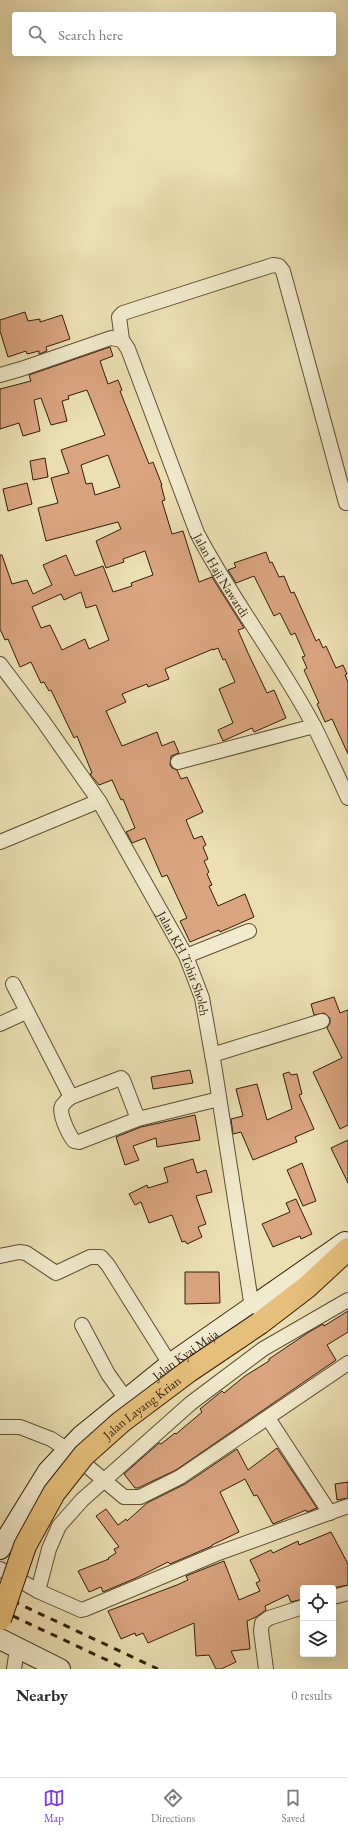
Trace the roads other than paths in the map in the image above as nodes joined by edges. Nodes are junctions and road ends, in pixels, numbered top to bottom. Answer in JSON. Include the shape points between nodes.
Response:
{"nodes":[{"id":1,"x":122,"y":340,"type":"junction"},
{"id":2,"x":0,"y":375,"type":"edge"},
{"id":3,"x":346,"y":503,"type":"dead end"},
{"id":4,"x":0,"y":664,"type":"edge"},
{"id":5,"x":314,"y":726,"type":"junction"},
{"id":6,"x":178,"y":762,"type":"dead end"},
{"id":7,"x":348,"y":798,"type":"edge"},
{"id":8,"x":99,"y":801,"type":"junction"},
{"id":9,"x":0,"y":842,"type":"edge"},
{"id":10,"x":249,"y":931,"type":"dead end"},
{"id":11,"x":186,"y":956,"type":"junction"},
{"id":12,"x":12,"y":984,"type":"dead end"},
{"id":13,"x":26,"y":1012,"type":"junction"},
{"id":14,"x":322,"y":1021,"type":"dead end"},
{"id":15,"x":0,"y":1024,"type":"edge"},
{"id":16,"x":212,"y":1055,"type":"junction"},
{"id":17,"x":71,"y":1097,"type":"junction"},
{"id":18,"x":219,"y":1099,"type":"junction"},
{"id":19,"x":138,"y":1119,"type":"junction"},
{"id":20,"x":348,"y":1239,"type":"edge"},
{"id":21,"x":348,"y":1249,"type":"edge"},
{"id":22,"x":0,"y":1256,"type":"edge"},
{"id":23,"x":348,"y":1300,"type":"edge"},
{"id":24,"x":256,"y":1316,"type":"junction"},
{"id":25,"x":82,"y":1324,"type":"dead end"},
{"id":26,"x":348,"y":1363,"type":"edge"},
{"id":27,"x":170,"y":1364,"type":"junction"},
{"id":28,"x":126,"y":1399,"type":"junction"},
{"id":29,"x":268,"y":1418,"type":"junction"},
{"id":30,"x":0,"y":1426,"type":"edge"},
{"id":31,"x":72,"y":1454,"type":"junction"},
{"id":32,"x":104,"y":1481,"type":"junction"},
{"id":33,"x":348,"y":1506,"type":"edge"},
{"id":34,"x":330,"y":1513,"type":"junction"},
{"id":35,"x":0,"y":1549,"type":"edge"},
{"id":36,"x":6,"y":1572,"type":"edge"},
{"id":37,"x":35,"y":1589,"type":"junction"},
{"id":38,"x":348,"y":1593,"type":"edge"},
{"id":39,"x":336,"y":1596,"type":"edge"},
{"id":40,"x":300,"y":1608,"type":"edge"},
{"id":41,"x":0,"y":1619,"type":"edge"},
{"id":42,"x":10,"y":1645,"type":"edge"},
{"id":43,"x":14,"y":1669,"type":"edge"},
{"id":44,"x":60,"y":1669,"type":"edge"},
{"id":45,"x":266,"y":1669,"type":"edge"}],
"edges":[{"from":1,"to":2,"type":"street","via":[[112,338]]},
{"from":1,"to":3,"type":"street","via":[[119,317],[123,313],[273,265],[279,266],[283,271]]},
{"from":1,"to":5,"type":"street","name":"Jalan Haji Nawardi","via":[[128,349],[197,534]]},
{"from":4,"to":8,"type":"street","name":"Jalan KH Tohir Sholeh"},
{"from":5,"to":6,"type":"street"},
{"from":5,"to":7,"type":"street","name":"Jalan Haji Nawardi"},
{"from":8,"to":9,"type":"street"},
{"from":8,"to":11,"type":"street","name":"Jalan KH Tohir Sholeh"},
{"from":10,"to":11,"type":"street"},
{"from":11,"to":16,"type":"street","name":"Jalan KH Tohir Sholeh","via":[[202,998]]},
{"from":12,"to":13,"type":"street"},
{"from":13,"to":15,"type":"street"},
{"from":13,"to":17,"type":"street"},
{"from":14,"to":16,"type":"street"},
{"from":16,"to":18,"type":"street","name":"Jalan KH Tohir Sholeh"},
{"from":17,"to":19,"type":"street","via":[[121,1078]]},
{"from":17,"to":19,"type":"street","via":[[61,1107],[61,1112],[74,1141],[79,1142]]},
{"from":18,"to":19,"type":"street"},
{"from":18,"to":24,"type":"street","name":"Jalan KH Tohir Sholeh"},
{"from":20,"to":24,"type":"street","name":"Jalan Kyai Maja"},
{"from":21,"to":24,"type":"main road","name":"Jalan Layang Krian","via":[[307,1287]]},
{"from":22,"to":27,"type":"street","via":[[26,1253],[56,1273],[90,1258],[101,1257]]},
{"from":23,"to":32,"type":"street","via":[[264,1349],[190,1403]]},
{"from":24,"to":27,"type":"street","name":"Jalan Kyai Maja"},
{"from":24,"to":41,"type":"main road","name":"Jalan Layang Krian","bridge":true,"via":[[190,1371],[121,1422],[84,1455],[54,1493],[25,1546]]},
{"from":25,"to":28,"type":"street","via":[[108,1374]]},
{"from":26,"to":29,"type":"street"},
{"from":27,"to":28,"type":"street","name":"Jalan Kyai Maja"},
{"from":28,"to":31,"type":"street","name":"Jalan Kyai Maja","via":[[81,1436]]},
{"from":29,"to":32,"type":"street","via":[[180,1477],[140,1497],[124,1497]]},
{"from":29,"to":34,"type":"street"},
{"from":30,"to":31,"type":"street","via":[[20,1427],[51,1438]]},
{"from":31,"to":32,"type":"street"},
{"from":31,"to":35,"type":"street","name":"Jalan Kyai Maja","via":[[48,1471]]},
{"from":32,"to":37,"type":"street","via":[[82,1500],[59,1526]]},
{"from":33,"to":34,"type":"street"},
{"from":34,"to":37,"type":"street","via":[[216,1554],[85,1609],[81,1610]]},
{"from":36,"to":37,"type":"street"},
{"from":38,"to":39,"type":"street"},
{"from":40,"to":45,"type":"street","via":[[269,1618],[262,1624]]},
{"from":42,"to":43,"type":"street"},
{"from":42,"to":44,"type":"street"}]}
